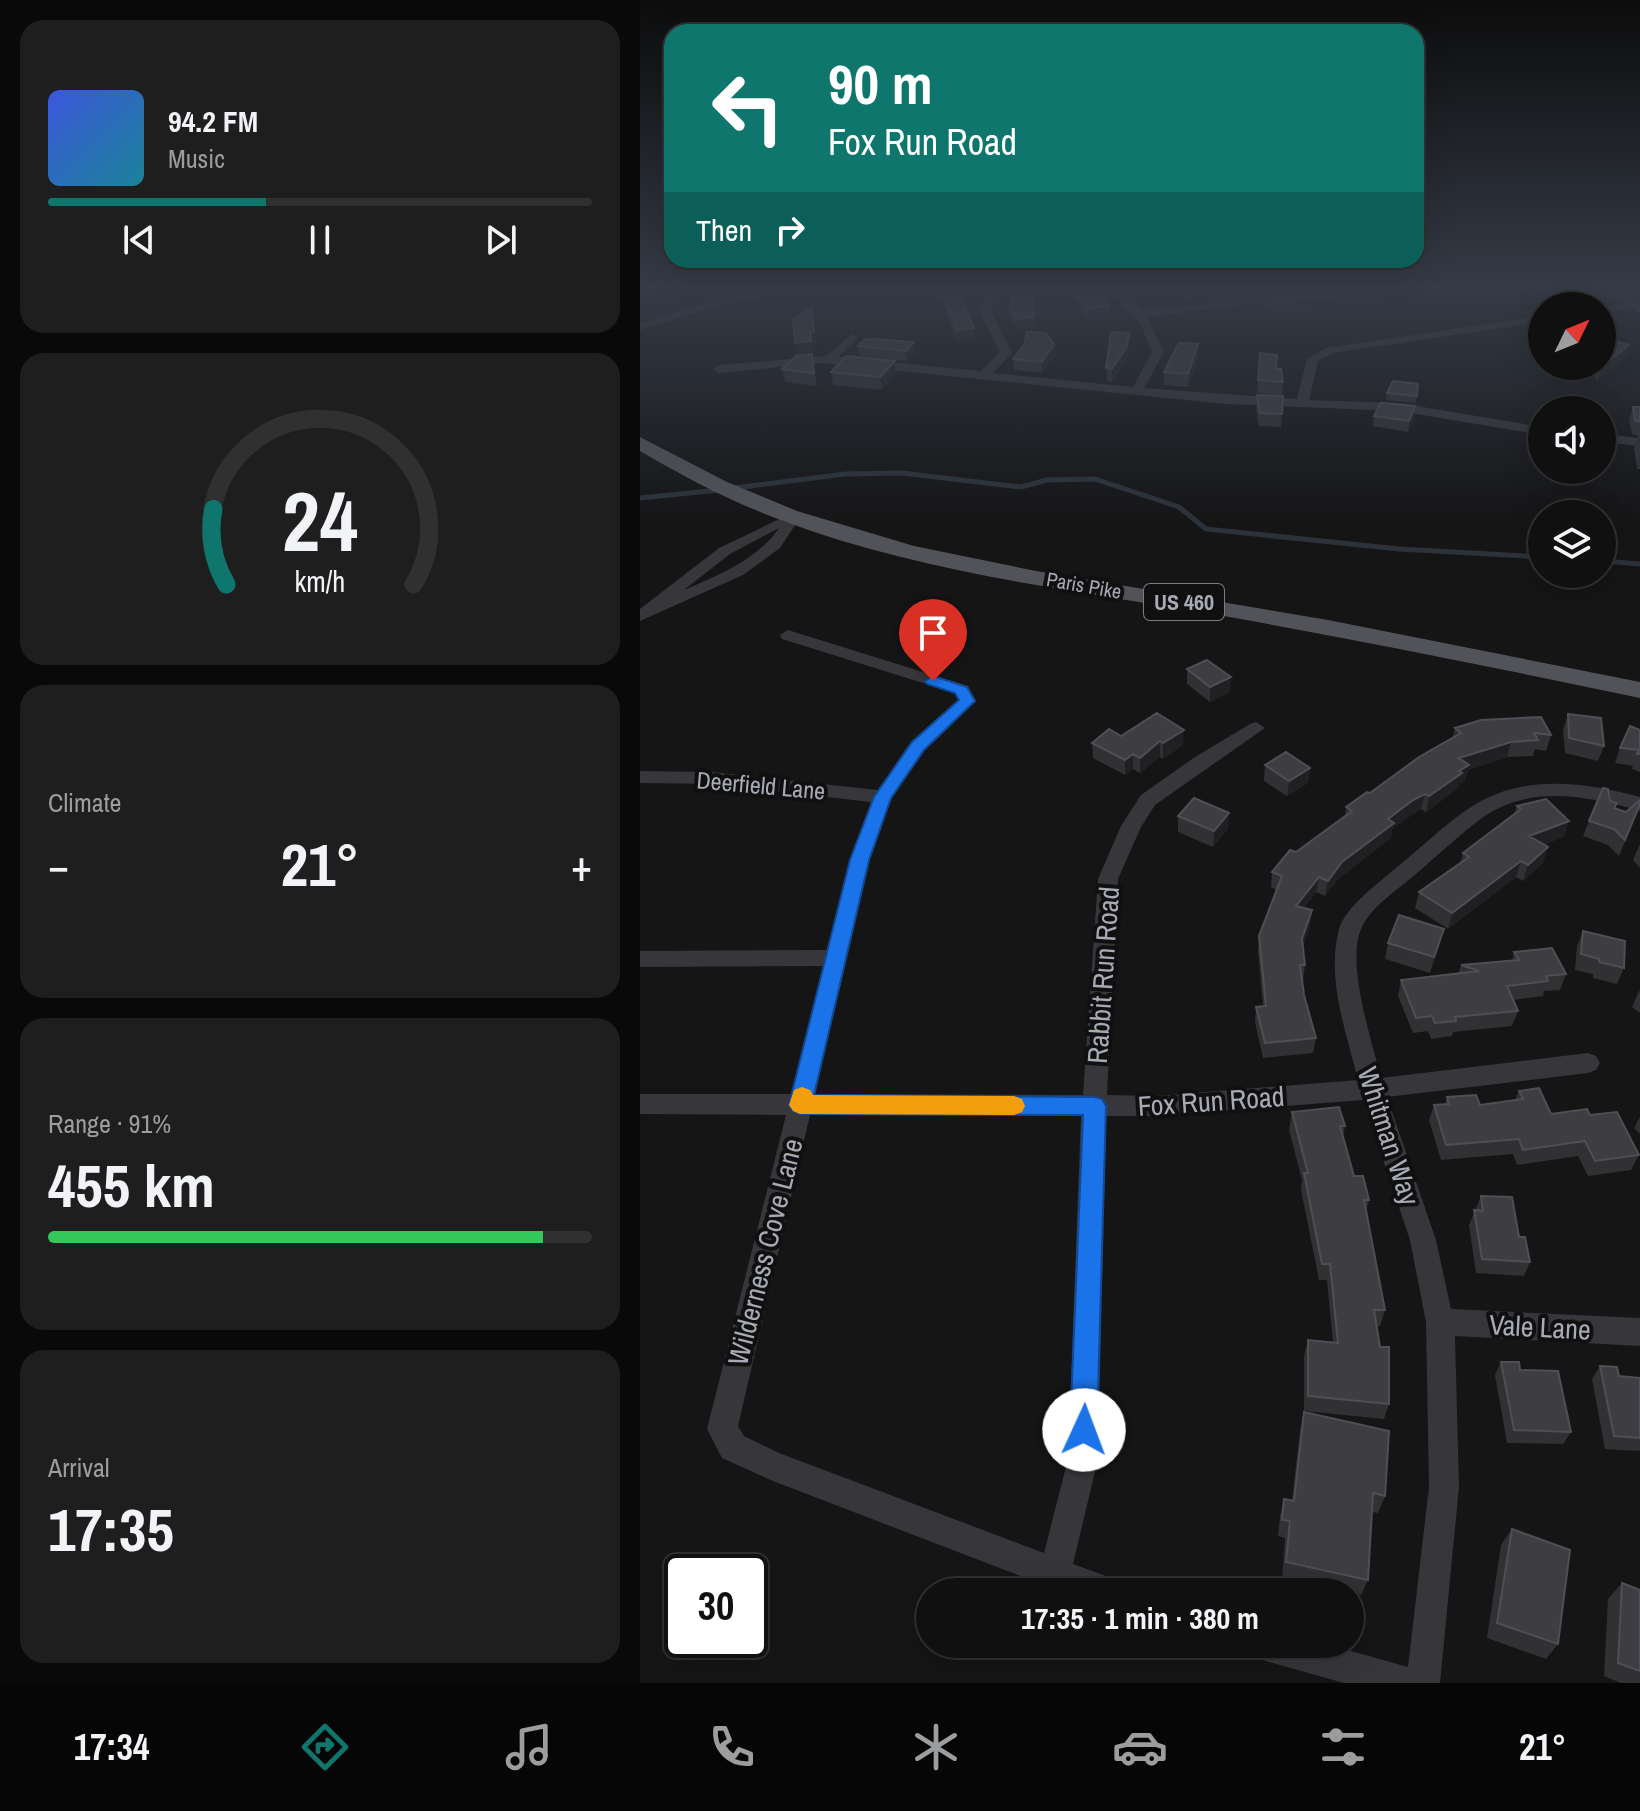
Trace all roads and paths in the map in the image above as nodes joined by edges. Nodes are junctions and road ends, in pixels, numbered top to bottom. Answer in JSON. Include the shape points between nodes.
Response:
{"nodes":[{"id":1,"x":773,"y":365,"type":"edge"},
{"id":2,"x":869,"y":365,"type":"edge"},
{"id":3,"x":994,"y":365,"type":"edge"},
{"id":4,"x":1151,"y":365,"type":"edge"},
{"id":5,"x":1312,"y":365,"type":"edge"},
{"id":6,"x":719,"y":369,"type":"dead end"},
{"id":7,"x":982,"y":377,"type":"junction"},
{"id":8,"x":1136,"y":392,"type":"junction"},
{"id":9,"x":1302,"y":403,"type":"junction"},
{"id":10,"x":1528,"y":429,"type":"edge"},
{"id":11,"x":1616,"y":439,"type":"edge"},
{"id":12,"x":1640,"y":442,"type":"edge"},
{"id":13,"x":640,"y":443,"type":"edge"},
{"id":14,"x":794,"y":516,"type":"junction"},
{"id":15,"x":644,"y":611,"type":"edge"},
{"id":16,"x":788,"y":635,"type":"dead end"},
{"id":17,"x":1640,"y":690,"type":"edge"},
{"id":18,"x":1256,"y":728,"type":"dead end"},
{"id":19,"x":640,"y":777,"type":"edge"},
{"id":20,"x":883,"y":797,"type":"junction"},
{"id":21,"x":1640,"y":804,"type":"edge"},
{"id":22,"x":836,"y":958,"type":"junction"},
{"id":23,"x":640,"y":959,"type":"edge"},
{"id":24,"x":1588,"y":1063,"type":"dead end"},
{"id":25,"x":1372,"y":1089,"type":"junction"},
{"id":26,"x":640,"y":1104,"type":"edge"},
{"id":27,"x":800,"y":1105,"type":"junction"},
{"id":28,"x":1094,"y":1106,"type":"junction"},
{"id":29,"x":1440,"y":1322,"type":"junction"},
{"id":30,"x":1640,"y":1332,"type":"edge"},
{"id":31,"x":1055,"y":1573,"type":"junction"},
{"id":32,"x":1068,"y":1578,"type":"edge"},
{"id":33,"x":1316,"y":1658,"type":"edge"},
{"id":34,"x":1404,"y":1683,"type":"edge"},
{"id":35,"x":1423,"y":1683,"type":"edge"}],
"edges":[{"from":1,"to":6,"type":"street"},
{"from":2,"to":7,"type":"street"},
{"from":3,"to":7,"type":"street"},
{"from":4,"to":8,"type":"street"},
{"from":5,"to":9,"type":"street"},
{"from":7,"to":8,"type":"street"},
{"from":8,"to":9,"type":"street"},
{"from":9,"to":10,"type":"street","via":[[1399,407]]},
{"from":11,"to":12,"type":"street"},
{"from":13,"to":14,"type":"main road","name":"Paris Pike","number":"US 460","via":[[724,489]]},
{"from":14,"to":15,"type":"street","via":[[716,556]]},
{"from":14,"to":15,"type":"street","via":[[775,545],[738,572]]},
{"from":14,"to":17,"type":"main road","name":"Paris Pike","number":"US 460","via":[[941,557]]},
{"from":16,"to":20,"type":"street","name":"Wilderness Cove Lane","via":[[967,695],[967,701],[918,746]]},
{"from":18,"to":28,"type":"street","name":"Rabbit Run Road","via":[[1148,800],[1108,879]]},
{"from":19,"to":20,"type":"street","name":"Deerfield Lane","via":[[712,778]]},
{"from":20,"to":22,"type":"street","name":"Wilderness Cove Lane","via":[[860,860]]},
{"from":21,"to":25,"type":"street","name":"Whitman Way","via":[[1592,791],[1544,789],[1513,796],[1477,812],[1373,899],[1350,928],[1345,979]]},
{"from":22,"to":23,"type":"street"},
{"from":22,"to":27,"type":"street","name":"Wilderness Cove Lane"},
{"from":24,"to":25,"type":"street","name":"Fox Run Road"},
{"from":25,"to":28,"type":"street","name":"Fox Run Road"},
{"from":25,"to":29,"type":"street","name":"Whitman Way","via":[[1423,1240]]},
{"from":26,"to":27,"type":"street","name":"Fox Run Road"},
{"from":27,"to":28,"type":"street","name":"Fox Run Road"},
{"from":27,"to":31,"type":"street","name":"Wilderness Cove Lane","via":[[722,1429],[733,1447],[773,1466]]},
{"from":28,"to":31,"type":"street","name":"Rabbit Run Road","via":[[1083,1459]]},
{"from":29,"to":30,"type":"street","name":"Vale Lane"},
{"from":29,"to":35,"type":"street","name":"Whitman Way","via":[[1444,1487]]},
{"from":31,"to":32,"type":"street","name":"Wilderness Cove Lane"},
{"from":33,"to":34,"type":"street"}]}
